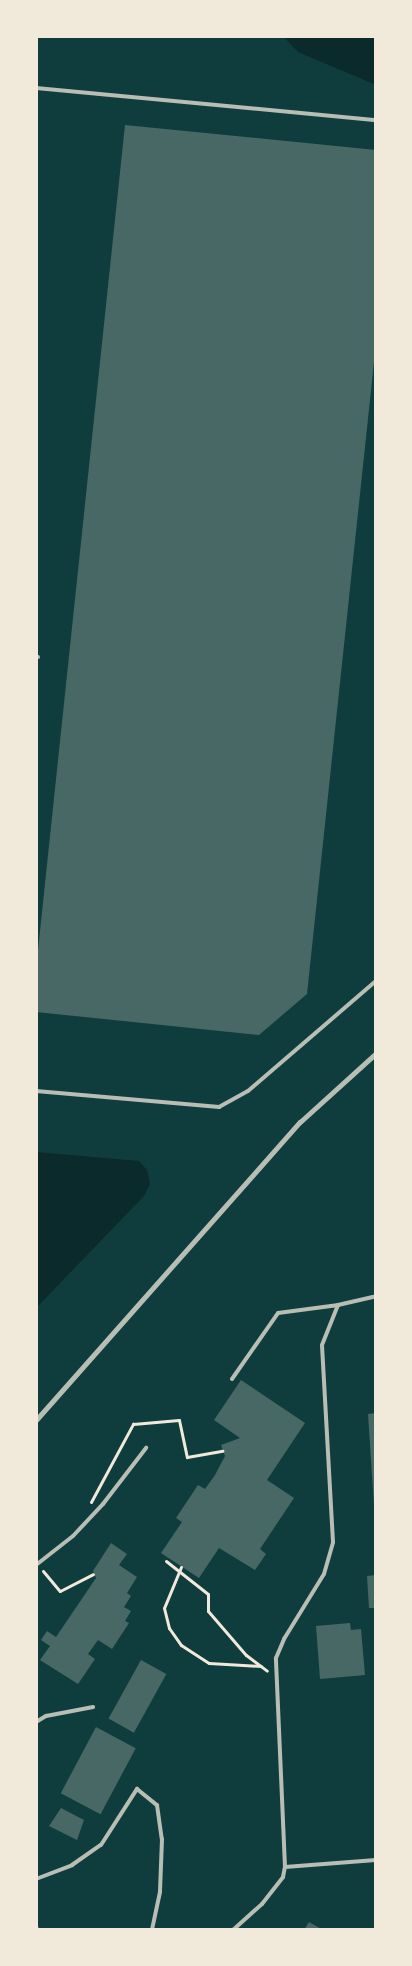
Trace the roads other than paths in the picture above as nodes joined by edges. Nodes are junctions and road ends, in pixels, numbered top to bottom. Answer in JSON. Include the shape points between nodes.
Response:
{"nodes":[{"id":1,"x":36,"y":88,"type":"edge"},
{"id":2,"x":376,"y":120,"type":"edge"},
{"id":3,"x":376,"y":981,"type":"edge"},
{"id":4,"x":376,"y":1053,"type":"edge"},
{"id":5,"x":36,"y":1091,"type":"edge"},
{"id":6,"x":376,"y":1296,"type":"edge"},
{"id":7,"x":338,"y":1306,"type":"junction"},
{"id":8,"x":232,"y":1379,"type":"dead end"},
{"id":9,"x":36,"y":1420,"type":"edge"},
{"id":10,"x":146,"y":1448,"type":"dead end"},
{"id":11,"x":36,"y":1565,"type":"edge"},
{"id":12,"x":93,"y":1707,"type":"dead end"},
{"id":13,"x":36,"y":1722,"type":"edge"},
{"id":14,"x":376,"y":1860,"type":"edge"},
{"id":15,"x":286,"y":1867,"type":"junction"},
{"id":16,"x":36,"y":1879,"type":"edge"},
{"id":17,"x":36,"y":1926,"type":"edge"},
{"id":18,"x":37,"y":1930,"type":"edge"},
{"id":19,"x":152,"y":1930,"type":"edge"},
{"id":20,"x":233,"y":1930,"type":"edge"}],
"edges":[{"from":1,"to":2,"type":"lane"},
{"from":3,"to":5,"type":"lane","via":[[248,1091],[219,1107]]},
{"from":4,"to":9,"type":"street","via":[[300,1122]]},
{"from":6,"to":7,"type":"lane"},
{"from":7,"to":8,"type":"lane","via":[[278,1313]]},
{"from":7,"to":15,"type":"lane","via":[[322,1345],[333,1542],[324,1574],[276,1658]]},
{"from":10,"to":11,"type":"lane","via":[[103,1504],[72,1536]]},
{"from":12,"to":13,"type":"lane","via":[[46,1716]]},
{"from":14,"to":15,"type":"lane"},
{"from":15,"to":20,"type":"lane","via":[[283,1877],[262,1904]]},
{"from":16,"to":19,"type":"lane","via":[[72,1865],[101,1845],[137,1789],[157,1805],[162,1839],[160,1892]]},
{"from":17,"to":18,"type":"lane"}]}
